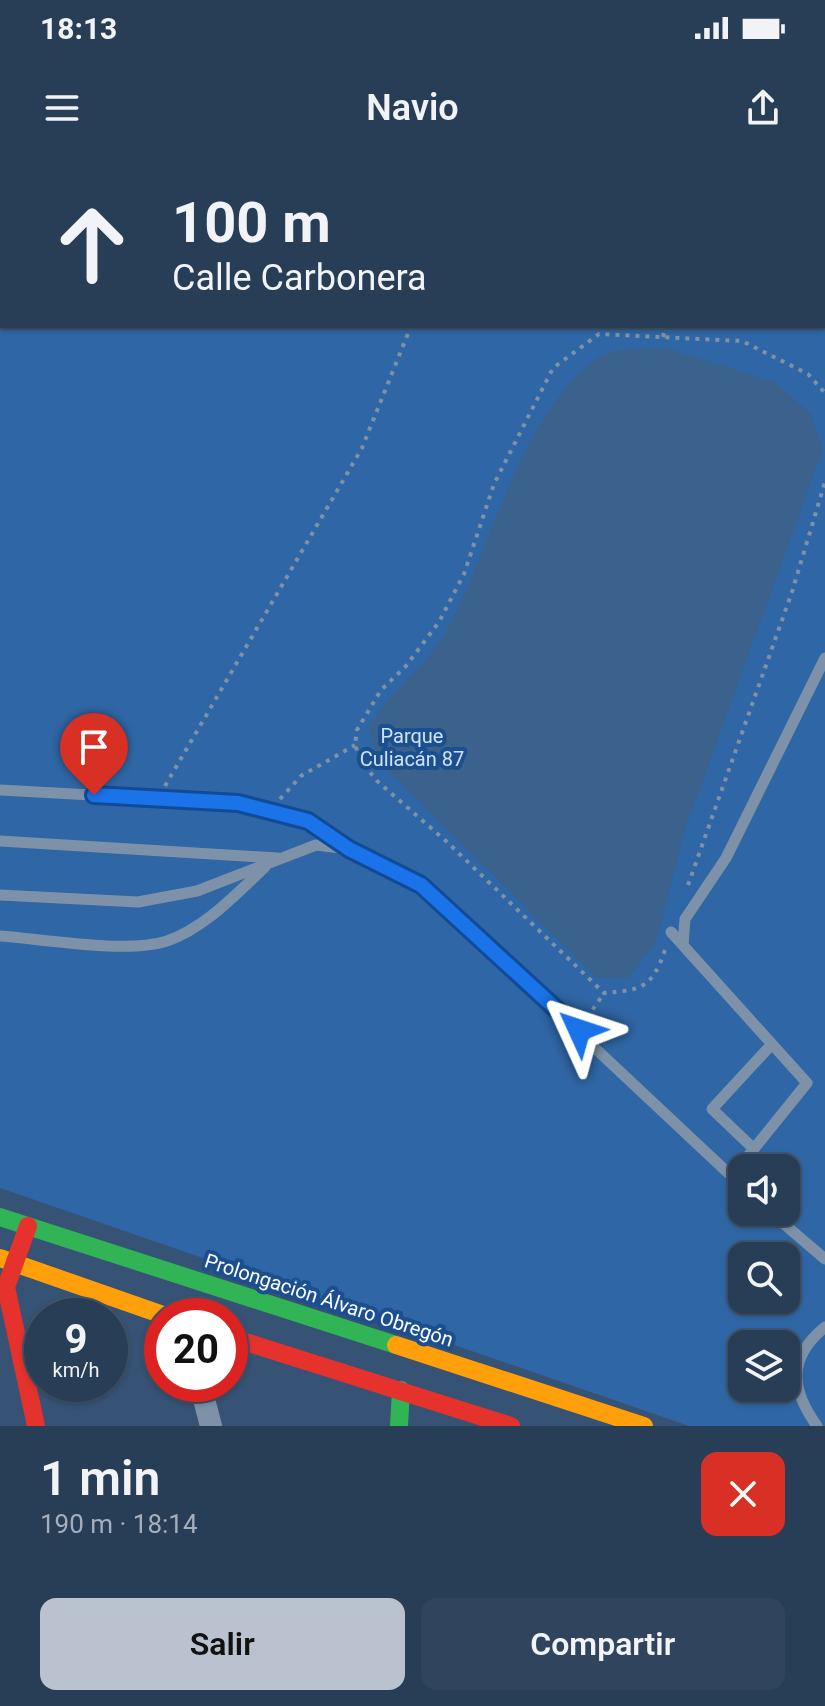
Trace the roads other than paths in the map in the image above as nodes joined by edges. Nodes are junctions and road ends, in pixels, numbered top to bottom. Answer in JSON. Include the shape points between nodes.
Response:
{"nodes":[{"id":1,"x":825,"y":658,"type":"edge"},
{"id":2,"x":0,"y":790,"type":"edge"},
{"id":3,"x":0,"y":841,"type":"edge"},
{"id":4,"x":349,"y":849,"type":"junction"},
{"id":5,"x":282,"y":858,"type":"junction"},
{"id":6,"x":269,"y":863,"type":"junction"},
{"id":7,"x":0,"y":895,"type":"edge"},
{"id":8,"x":671,"y":932,"type":"road end"},
{"id":9,"x":0,"y":936,"type":"edge"},
{"id":10,"x":683,"y":945,"type":"junction"},
{"id":11,"x":771,"y":1045,"type":"junction"},
{"id":12,"x":754,"y":1149,"type":"junction"},
{"id":13,"x":750,"y":1154,"type":"edge"},
{"id":14,"x":728,"y":1172,"type":"edge"},
{"id":15,"x":0,"y":1217,"type":"edge"},
{"id":16,"x":28,"y":1226,"type":"junction"},
{"id":17,"x":786,"y":1226,"type":"edge"},
{"id":18,"x":825,"y":1259,"type":"edge"},
{"id":19,"x":7,"y":1260,"type":"edge"},
{"id":20,"x":144,"y":1308,"type":"edge"},
{"id":21,"x":825,"y":1327,"type":"edge"},
{"id":22,"x":248,"y":1343,"type":"edge"},
{"id":23,"x":401,"y":1390,"type":"junction"},
{"id":24,"x":205,"y":1402,"type":"edge"},
{"id":25,"x":36,"y":1426,"type":"edge"},
{"id":26,"x":211,"y":1426,"type":"edge"},
{"id":27,"x":399,"y":1426,"type":"edge"},
{"id":28,"x":511,"y":1426,"type":"edge"},
{"id":29,"x":644,"y":1426,"type":"edge"},
{"id":30,"x":817,"y":1426,"type":"edge"}],
"edges":[{"from":1,"to":10,"type":"lane","via":[[726,858],[685,919]]},
{"from":2,"to":4,"type":"lane","via":[[238,803],[308,821]]},
{"from":3,"to":5,"type":"lane"},
{"from":4,"to":5,"type":"lane","via":[[316,845]]},
{"from":4,"to":14,"type":"lane","via":[[421,885]]},
{"from":5,"to":6,"type":"lane"},
{"from":6,"to":7,"type":"lane","via":[[197,891],[138,902]]},
{"from":6,"to":9,"type":"lane","via":[[192,929],[166,941],[141,946]]},
{"from":8,"to":10,"type":"lane"},
{"from":10,"to":11,"type":"lane"},
{"from":11,"to":12,"type":"lane","via":[[807,1083]]},
{"from":11,"to":12,"type":"lane","via":[[712,1109]]},
{"from":12,"to":13,"type":"lane"},
{"from":15,"to":16,"type":"main road","name":"Prolongación Álvaro Obregón"},
{"from":16,"to":19,"type":"main road"},
{"from":16,"to":29,"type":"main road","name":"Prolongación Álvaro Obregón"},
{"from":17,"to":18,"type":"lane"},
{"from":19,"to":20,"type":"main road"},
{"from":19,"to":25,"type":"main road","via":[[8,1312]]},
{"from":21,"to":30,"type":"lane","via":[[812,1338],[796,1375],[800,1402]]},
{"from":22,"to":23,"type":"main road"},
{"from":23,"to":27,"type":"main road"},
{"from":23,"to":28,"type":"main road"},
{"from":24,"to":26,"type":"street"}]}
